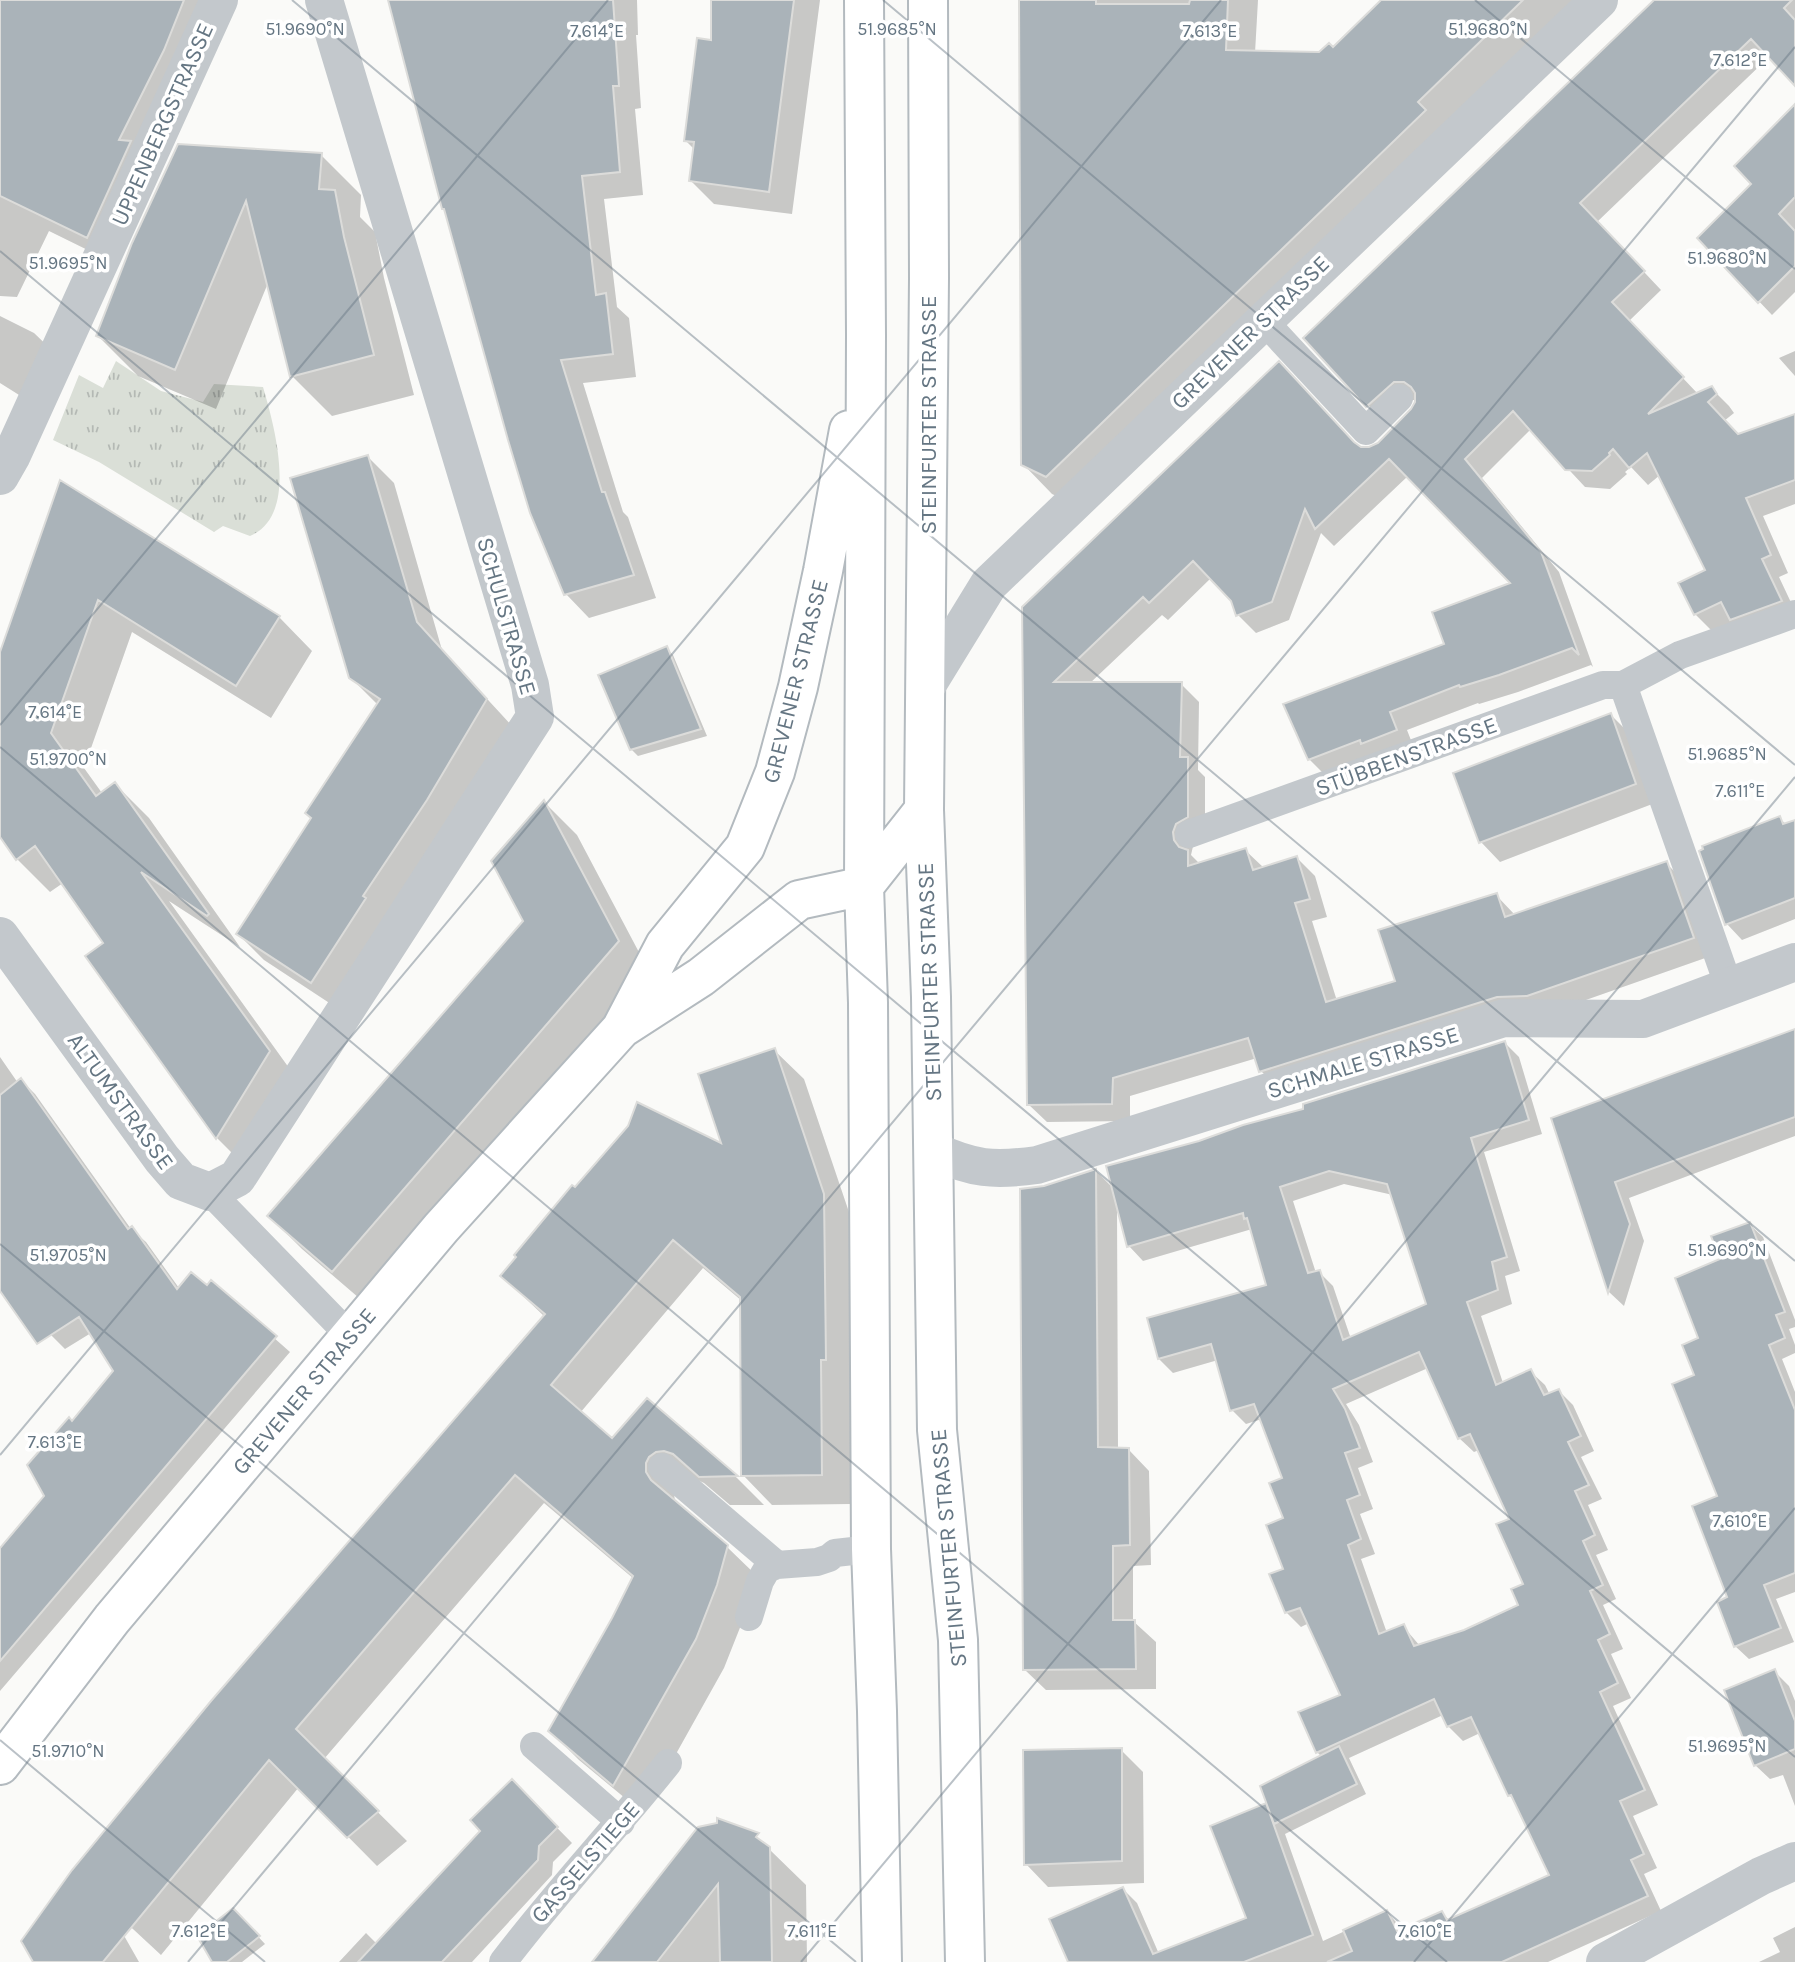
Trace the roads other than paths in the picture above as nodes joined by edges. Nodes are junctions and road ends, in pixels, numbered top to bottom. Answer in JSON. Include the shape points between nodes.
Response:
{"nodes":[{"id":1,"x":219,"y":0,"type":"edge"},
{"id":2,"x":324,"y":0,"type":"edge"},
{"id":3,"x":864,"y":0,"type":"edge"},
{"id":4,"x":928,"y":0,"type":"edge"},
{"id":5,"x":1599,"y":0,"type":"edge"},
{"id":6,"x":1263,"y":320,"type":"junction"},
{"id":7,"x":866,"y":335,"type":"junction"},
{"id":8,"x":1399,"y":398,"type":"dead end"},
{"id":9,"x":0,"y":476,"type":"edge"},
{"id":10,"x":1795,"y":614,"type":"edge"},
{"id":11,"x":927,"y":685,"type":"junction"},
{"id":12,"x":1623,"y":685,"type":"junction"},
{"id":13,"x":924,"y":810,"type":"junction"},
{"id":14,"x":1189,"y":834,"type":"dead end"},
{"id":15,"x":864,"y":886,"type":"junction"},
{"id":16,"x":0,"y":936,"type":"edge"},
{"id":17,"x":1795,"y":962,"type":"edge"},
{"id":18,"x":1729,"y":987,"type":"junction"},
{"id":19,"x":621,"y":1028,"type":"junction"},
{"id":20,"x":934,"y":1151,"type":"junction"},
{"id":21,"x":210,"y":1192,"type":"junction"},
{"id":22,"x":350,"y":1336,"type":"junction"},
{"id":23,"x":662,"y":1467,"type":"dead end"},
{"id":24,"x":853,"y":1551,"type":"junction"},
{"id":25,"x":777,"y":1565,"type":"junction"},
{"id":26,"x":748,"y":1617,"type":"dead end"},
{"id":27,"x":534,"y":1746,"type":"dead end"},
{"id":28,"x":668,"y":1763,"type":"dead end"},
{"id":29,"x":0,"y":1765,"type":"edge"},
{"id":30,"x":621,"y":1822,"type":"junction"},
{"id":31,"x":1795,"y":1861,"type":"edge"},
{"id":32,"x":503,"y":1962,"type":"edge"},
{"id":33,"x":883,"y":1962,"type":"edge"},
{"id":34,"x":965,"y":1962,"type":"edge"},
{"id":35,"x":1605,"y":1962,"type":"edge"}],
"edges":[{"from":1,"to":9,"type":"street","name":"UPPENBERGSTRASSE"},
{"from":2,"to":21,"type":"street","name":"SCHULSTRASSE","via":[[530,685],[535,717],[237,1178]]},
{"from":3,"to":7,"type":"main road"},
{"from":4,"to":11,"type":"main road","name":"STEINFURTER STRASSE"},
{"from":5,"to":6,"type":"street","name":"GREVENER STRASSE"},
{"from":6,"to":8,"type":"lane","via":[[1366,431]]},
{"from":6,"to":11,"type":"street","name":"GREVENER STRASSE","via":[[989,584]]},
{"from":7,"to":15,"type":"main road"},
{"from":7,"to":19,"type":"main road","name":"GREVENER STRASSE","via":[[823,571],[775,772],[745,847],[665,945]]},
{"from":10,"to":12,"type":"lane","name":"STÜBBENSTRASSE","via":[[1680,655]]},
{"from":11,"to":13,"type":"main road","name":"STEINFURTER STRASSE"},
{"from":12,"to":14,"type":"lane","name":"STÜBBENSTRASSE","via":[[1603,685]]},
{"from":12,"to":18,"type":"lane"},
{"from":13,"to":15,"type":"main road"},
{"from":13,"to":20,"type":"main road","name":"STEINFURTER STRASSE"},
{"from":15,"to":19,"type":"main road","name":"GREVENER STRASSE","via":[[799,900],[701,977]]},
{"from":15,"to":24,"type":"main road","via":[[868,994]]},
{"from":16,"to":21,"type":"street","name":"ALTUMSTRASSE","via":[[162,1159],[181,1181]]},
{"from":17,"to":18,"type":"street","name":"SCHMALE STRASSE"},
{"from":18,"to":20,"type":"street","name":"SCHMALE STRASSE","via":[[1643,1019],[1504,1018],[1037,1165],[987,1168],[963,1164]]},
{"from":19,"to":22,"type":"main road","name":"GREVENER STRASSE"},
{"from":20,"to":34,"type":"main road","name":"STEINFURTER STRASSE","via":[[937,1430],[958,1640]]},
{"from":21,"to":22,"type":"lane","name":"ALTUMSTRASSE"},
{"from":22,"to":29,"type":"main road","name":"GREVENER STRASSE","via":[[112,1619]]},
{"from":23,"to":25,"type":"lane"},
{"from":24,"to":25,"type":"lane","via":[[817,1562]]},
{"from":24,"to":33,"type":"main road","via":[[877,1711]]},
{"from":25,"to":26,"type":"lane","via":[[767,1569],[760,1581]]},
{"from":27,"to":30,"type":"lane"},
{"from":28,"to":30,"type":"lane","name":"GASSELSTIEGE"},
{"from":30,"to":32,"type":"lane","name":"GASSELSTIEGE"},
{"from":31,"to":35,"type":"street"}]}
